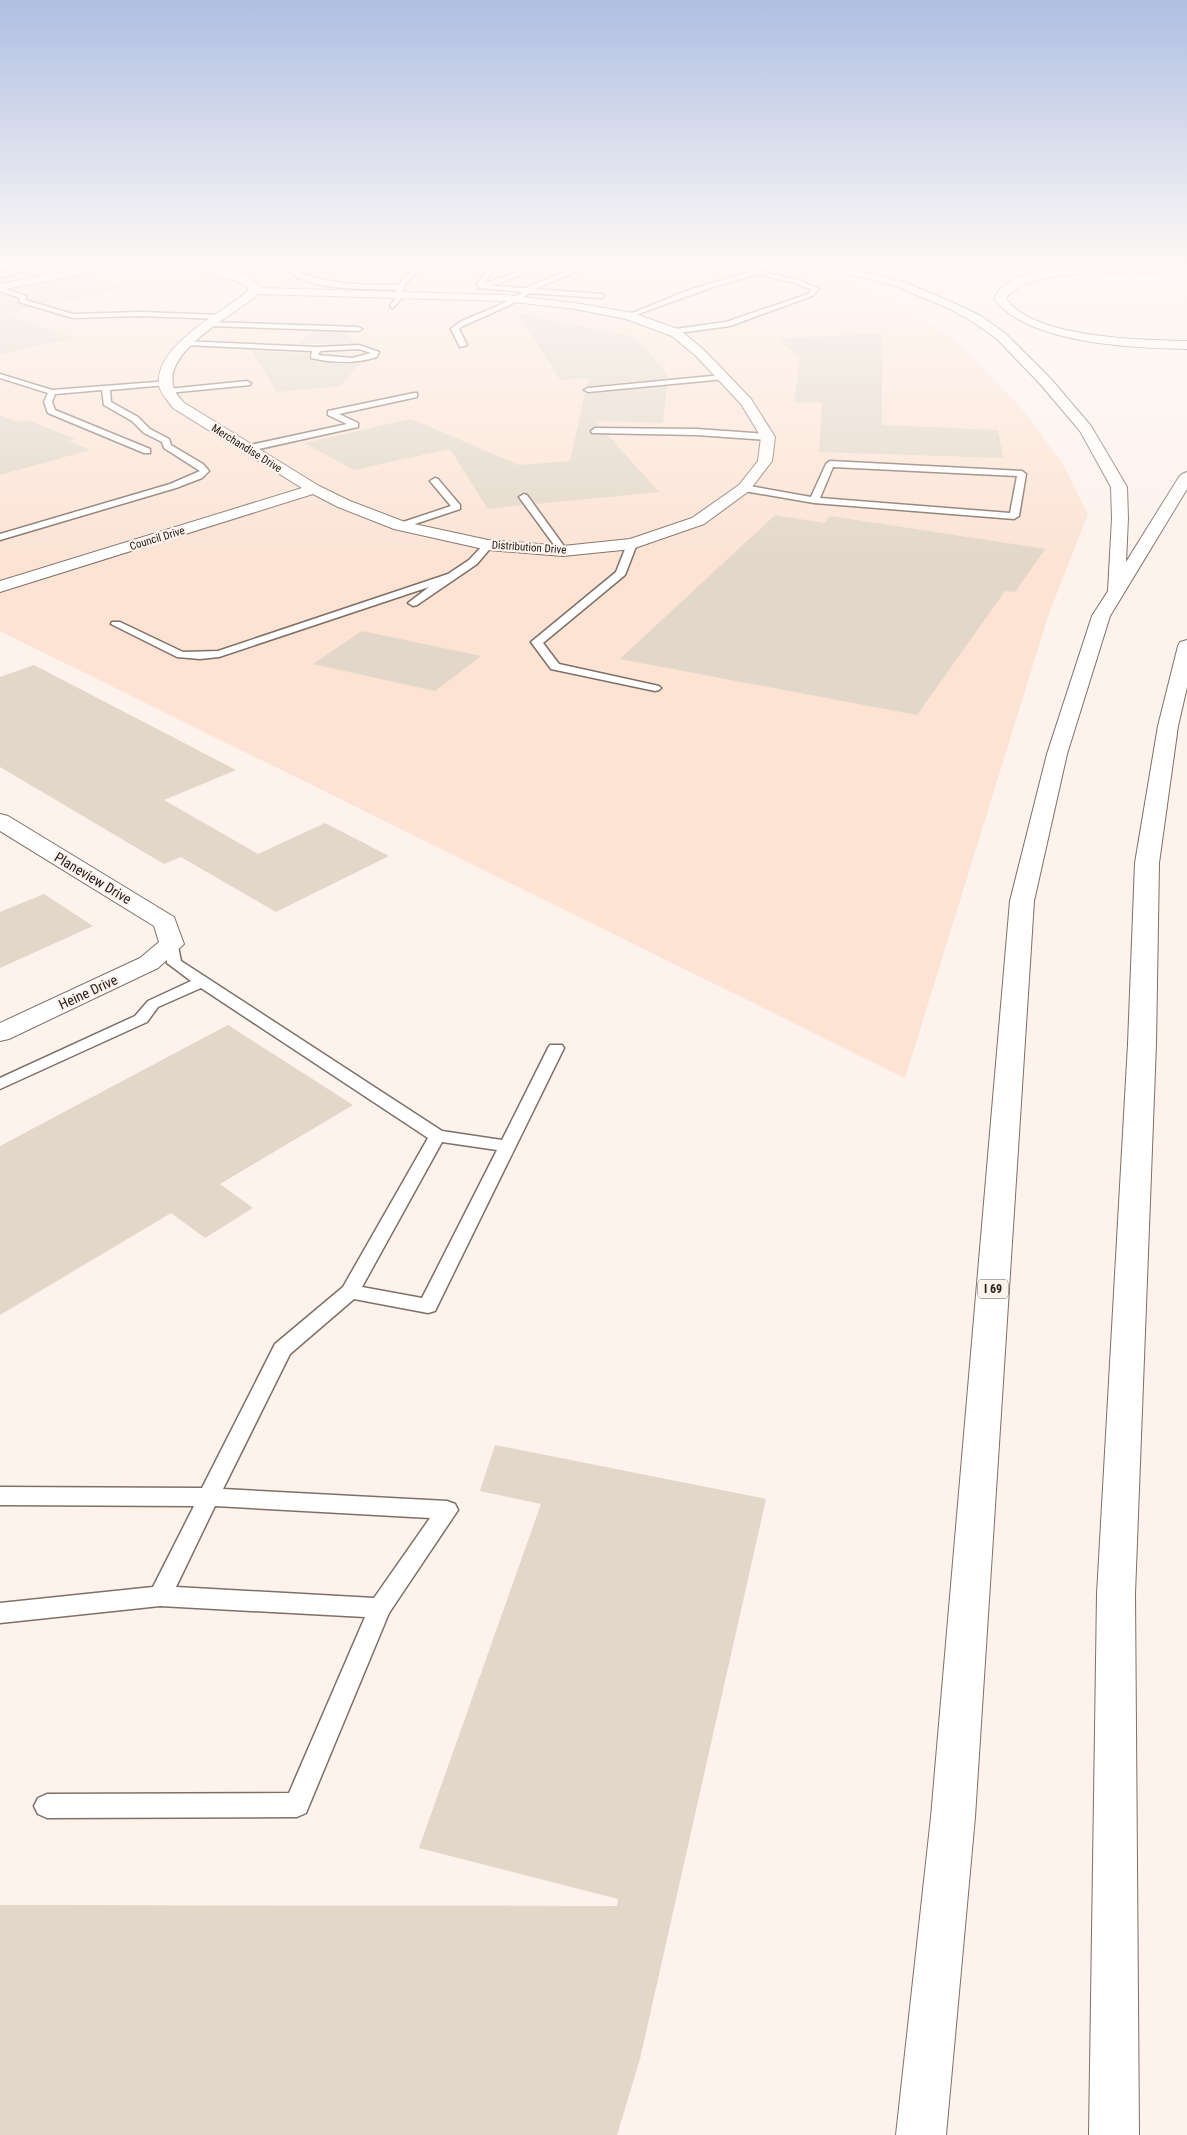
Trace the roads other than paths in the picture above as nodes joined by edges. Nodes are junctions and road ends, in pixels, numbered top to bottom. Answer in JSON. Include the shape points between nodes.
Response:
{"nodes":[{"id":1,"x":169,"y":363,"type":"edge"},
{"id":2,"x":709,"y":363,"type":"edge"},
{"id":3,"x":1027,"y":363,"type":"edge"},
{"id":4,"x":0,"y":376,"type":"edge"},
{"id":5,"x":722,"y":377,"type":"junction"},
{"id":6,"x":247,"y":383,"type":"dead end"},
{"id":7,"x":167,"y":387,"type":"junction"},
{"id":8,"x":106,"y":389,"type":"junction"},
{"id":9,"x":588,"y":390,"type":"dead end"},
{"id":10,"x":52,"y":392,"type":"junction"},
{"id":11,"x":414,"y":395,"type":"dead end"},
{"id":12,"x":595,"y":431,"type":"dead end"},
{"id":13,"x":768,"y":436,"type":"junction"},
{"id":14,"x":250,"y":448,"type":"junction"},
{"id":15,"x":147,"y":452,"type":"dead end"},
{"id":16,"x":1187,"y":477,"type":"edge"},
{"id":17,"x":435,"y":481,"type":"dead end"},
{"id":18,"x":744,"y":488,"type":"junction"},
{"id":19,"x":314,"y":490,"type":"junction"},
{"id":20,"x":524,"y":496,"type":"dead end"},
{"id":21,"x":814,"y":500,"type":"junction"},
{"id":22,"x":400,"y":526,"type":"junction"},
{"id":23,"x":0,"y":537,"type":"edge"},
{"id":24,"x":632,"y":544,"type":"junction"},
{"id":25,"x":488,"y":545,"type":"junction"},
{"id":26,"x":563,"y":551,"type":"junction"},
{"id":27,"x":453,"y":576,"type":"junction"},
{"id":28,"x":1,"y":586,"type":"edge"},
{"id":29,"x":1116,"y":593,"type":"junction"},
{"id":30,"x":413,"y":603,"type":"dead end"},
{"id":31,"x":116,"y":624,"type":"dead end"},
{"id":32,"x":1187,"y":646,"type":"edge"},
{"id":33,"x":655,"y":688,"type":"dead end"},
{"id":34,"x":0,"y":821,"type":"edge"},
{"id":35,"x":172,"y":944,"type":"junction"},
{"id":36,"x":202,"y":982,"type":"junction"},
{"id":37,"x":0,"y":1033,"type":"edge"},
{"id":38,"x":556,"y":1048,"type":"dead end"},
{"id":39,"x":0,"y":1084,"type":"edge"},
{"id":40,"x":437,"y":1136,"type":"junction"},
{"id":41,"x":508,"y":1146,"type":"junction"},
{"id":42,"x":350,"y":1292,"type":"junction"},
{"id":43,"x":0,"y":1496,"type":"edge"},
{"id":44,"x":209,"y":1497,"type":"junction"},
{"id":45,"x":160,"y":1596,"type":"junction"},
{"id":46,"x":380,"y":1608,"type":"junction"},
{"id":47,"x":0,"y":1613,"type":"edge"},
{"id":48,"x":47,"y":1806,"type":"dead end"},
{"id":49,"x":921,"y":2135,"type":"edge"},
{"id":50,"x":1114,"y":2135,"type":"edge"}],
"edges":[{"from":1,"to":7,"type":"main road"},
{"from":2,"to":5,"type":"main road"},
{"from":3,"to":29,"type":"main road","via":[[1086,429],[1119,488]]},
{"from":4,"to":10,"type":"lane"},
{"from":5,"to":9,"type":"lane"},
{"from":5,"to":13,"type":"main road","via":[[746,402]]},
{"from":6,"to":7,"type":"lane"},
{"from":7,"to":8,"type":"lane"},
{"from":7,"to":14,"type":"main road","name":"Merchandise Drive","via":[[178,405]]},
{"from":8,"to":10,"type":"lane"},
{"from":8,"to":23,"type":"lane","via":[[107,402],[205,471],[173,486]]},
{"from":10,"to":15,"type":"lane","via":[[48,402],[51,411]]},
{"from":11,"to":14,"type":"lane","via":[[331,412],[355,425]]},
{"from":12,"to":13,"type":"lane"},
{"from":13,"to":18,"type":"main road","name":"Distribution Drive","via":[[765,461]]},
{"from":14,"to":19,"type":"main road","name":"Merchandise Drive"},
{"from":16,"to":29,"type":"main road","number":"I 69"},
{"from":17,"to":22,"type":"lane","via":[[457,507]]},
{"from":18,"to":21,"type":"lane"},
{"from":18,"to":24,"type":"main road","name":"Distribution Drive","via":[[698,520]]},
{"from":19,"to":22,"type":"main road","name":"Distribution Drive"},
{"from":19,"to":28,"type":"main road","name":"Council Drive"},
{"from":20,"to":26,"type":"lane"},
{"from":21,"to":21,"type":"lane","via":[[1014,516],[1022,474],[830,464]]},
{"from":22,"to":25,"type":"main road","name":"Distribution Drive"},
{"from":24,"to":26,"type":"main road","name":"Distribution Drive"},
{"from":24,"to":33,"type":"lane","via":[[621,573],[537,642],[556,667]]},
{"from":25,"to":26,"type":"main road","name":"Distribution Drive"},
{"from":25,"to":27,"type":"lane","via":[[473,562]]},
{"from":27,"to":30,"type":"lane"},
{"from":27,"to":31,"type":"lane","via":[[219,654],[181,654]]},
{"from":29,"to":49,"type":"main road","number":"I 69","via":[[1101,616],[1057,754],[1022,900],[952,1817]]},
{"from":32,"to":50,"type":"main road","via":[[1168,726],[1147,863],[1142,1054],[1116,1594]]},
{"from":34,"to":35,"type":"main road","name":"Planeview Drive","via":[[165,922]]},
{"from":35,"to":36,"type":"lane","via":[[174,964]]},
{"from":35,"to":37,"type":"main road","name":"Heine Drive","via":[[149,963]]},
{"from":36,"to":39,"type":"lane","via":[[153,1004],[141,1019]]},
{"from":36,"to":40,"type":"lane"},
{"from":38,"to":41,"type":"lane"},
{"from":40,"to":41,"type":"lane"},
{"from":40,"to":42,"type":"lane"},
{"from":41,"to":42,"type":"lane","via":[[428,1306]]},
{"from":42,"to":44,"type":"lane","via":[[282,1348]]},
{"from":43,"to":44,"type":"lane"},
{"from":44,"to":45,"type":"lane"},
{"from":44,"to":46,"type":"lane","via":[[447,1510]]},
{"from":45,"to":46,"type":"lane"},
{"from":45,"to":47,"type":"lane"},
{"from":46,"to":48,"type":"lane","via":[[297,1805]]}]}
